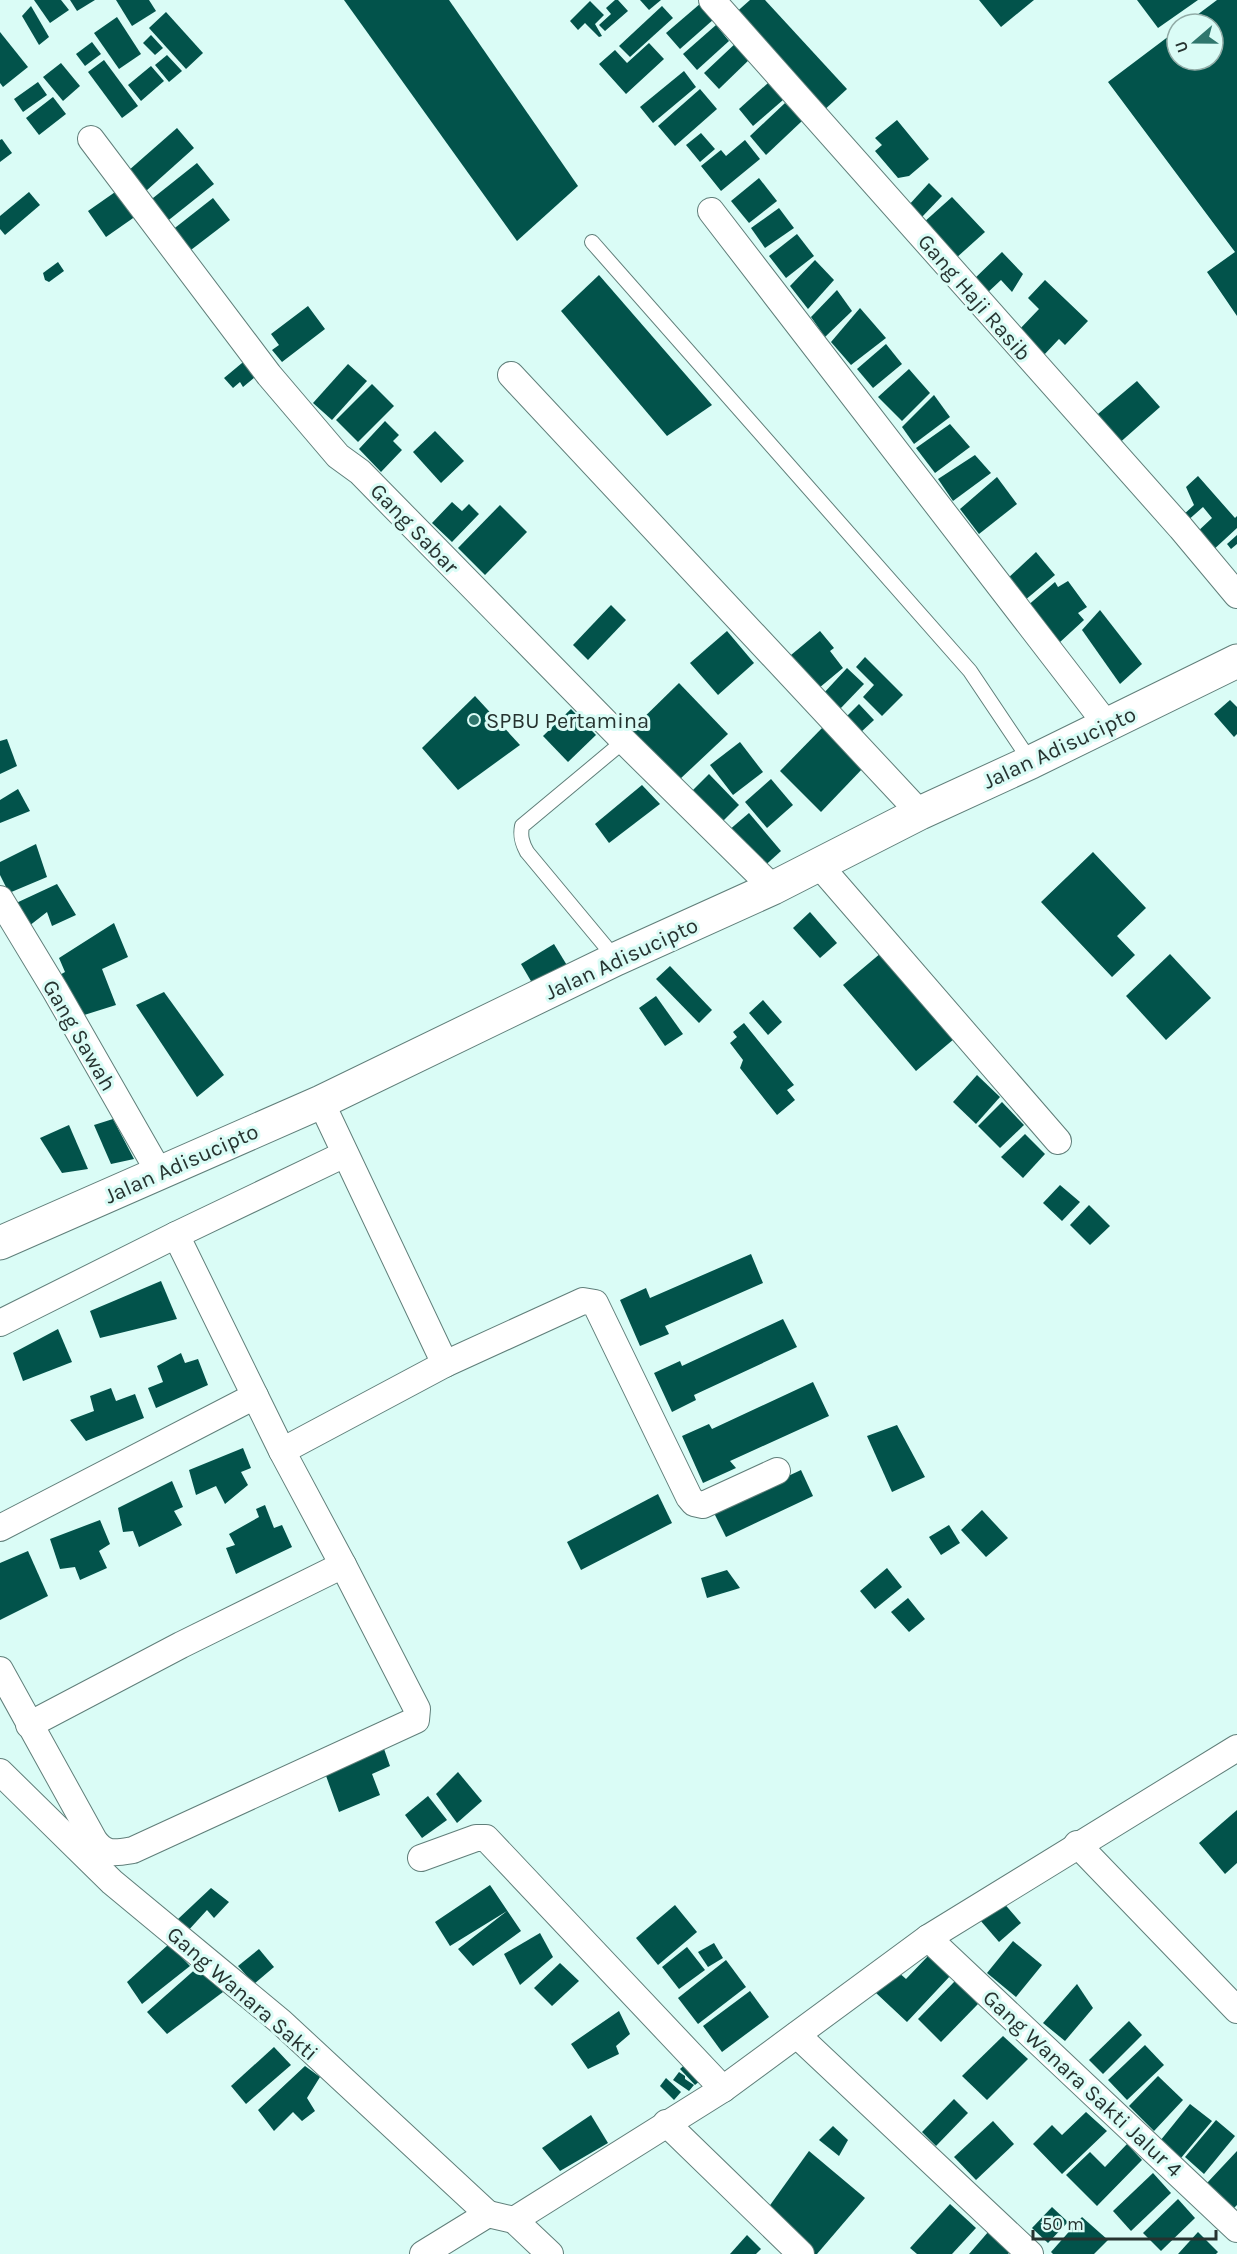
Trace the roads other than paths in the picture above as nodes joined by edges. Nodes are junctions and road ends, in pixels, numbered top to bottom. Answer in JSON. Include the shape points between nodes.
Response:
{"nodes":[{"id":1,"x":712,"y":0,"type":"edge"},
{"id":2,"x":91,"y":139,"type":"dead end"},
{"id":3,"x":711,"y":211,"type":"dead end"},
{"id":4,"x":592,"y":242,"type":"dead end"},
{"id":5,"x":511,"y":375,"type":"dead end"},
{"id":6,"x":1237,"y":595,"type":"edge"},
{"id":7,"x":1237,"y":661,"type":"edge"},
{"id":8,"x":1107,"y":725,"type":"junction"},
{"id":9,"x":624,"y":741,"type":"junction"},
{"id":10,"x":1031,"y":762,"type":"junction"},
{"id":11,"x":920,"y":813,"type":"junction"},
{"id":12,"x":819,"y":865,"type":"junction"},
{"id":13,"x":773,"y":888,"type":"junction"},
{"id":14,"x":0,"y":899,"type":"edge"},
{"id":15,"x":616,"y":959,"type":"junction"},
{"id":16,"x":321,"y":1102,"type":"junction"},
{"id":17,"x":1058,"y":1141,"type":"dead end"},
{"id":18,"x":345,"y":1154,"type":"junction"},
{"id":19,"x":159,"y":1172,"type":"junction"},
{"id":20,"x":176,"y":1235,"type":"junction"},
{"id":21,"x":0,"y":1243,"type":"edge"},
{"id":22,"x":0,"y":1323,"type":"edge"},
{"id":23,"x":445,"y":1364,"type":"junction"},
{"id":24,"x":255,"y":1396,"type":"junction"},
{"id":25,"x":282,"y":1451,"type":"junction"},
{"id":26,"x":777,"y":1471,"type":"dead end"},
{"id":27,"x":0,"y":1528,"type":"edge"},
{"id":28,"x":344,"y":1565,"type":"junction"},
{"id":29,"x":0,"y":1670,"type":"edge"},
{"id":30,"x":29,"y":1725,"type":"junction"},
{"id":31,"x":1237,"y":1748,"type":"edge"},
{"id":32,"x":0,"y":1772,"type":"edge"},
{"id":33,"x":1077,"y":1844,"type":"junction"},
{"id":34,"x":421,"y":1858,"type":"dead end"},
{"id":35,"x":928,"y":1938,"type":"junction"},
{"id":36,"x":1237,"y":2010,"type":"edge"},
{"id":37,"x":797,"y":2035,"type":"junction"},
{"id":38,"x":723,"y":2089,"type":"junction"},
{"id":39,"x":666,"y":2123,"type":"junction"},
{"id":40,"x":488,"y":2214,"type":"junction"},
{"id":41,"x":514,"y":2220,"type":"junction"},
{"id":42,"x":1237,"y":2229,"type":"edge"},
{"id":43,"x":423,"y":2254,"type":"edge"},
{"id":44,"x":550,"y":2254,"type":"edge"},
{"id":45,"x":801,"y":2254,"type":"edge"},
{"id":46,"x":1030,"y":2254,"type":"edge"}],
"edges":[{"from":1,"to":6,"type":"street","name":"Gang Haji Rasib"},
{"from":2,"to":9,"type":"street","name":"Gang Sabar","via":[[269,375],[339,456],[360,472]]},
{"from":3,"to":8,"type":"street"},
{"from":4,"to":10,"type":"lane","via":[[970,671]]},
{"from":5,"to":11,"type":"street"},
{"from":7,"to":8,"type":"main road","name":"Jalan Adisucipto"},
{"from":8,"to":10,"type":"main road","name":"Jalan Adisucipto"},
{"from":9,"to":13,"type":"street","name":"Gang Sabar"},
{"from":9,"to":15,"type":"lane","via":[[522,826],[521,833],[526,852]]},
{"from":10,"to":11,"type":"main road","name":"Jalan Adisucipto"},
{"from":11,"to":12,"type":"main road","name":"Jalan Adisucipto"},
{"from":12,"to":13,"type":"main road","name":"Jalan Adisucipto"},
{"from":12,"to":17,"type":"street"},
{"from":13,"to":15,"type":"main road","name":"Jalan Adisucipto"},
{"from":14,"to":19,"type":"street","name":"Gang Sawah"},
{"from":15,"to":16,"type":"main road","name":"Jalan Adisucipto"},
{"from":16,"to":18,"type":"street"},
{"from":16,"to":19,"type":"main road","name":"Jalan Adisucipto"},
{"from":18,"to":20,"type":"street"},
{"from":18,"to":23,"type":"street"},
{"from":19,"to":21,"type":"main road","name":"Jalan Adisucipto"},
{"from":20,"to":22,"type":"street"},
{"from":20,"to":24,"type":"street"},
{"from":23,"to":25,"type":"street"},
{"from":23,"to":26,"type":"street","via":[[588,1300],[595,1303],[694,1503],[703,1505]]},
{"from":24,"to":25,"type":"street"},
{"from":24,"to":27,"type":"street"},
{"from":25,"to":28,"type":"street"},
{"from":28,"to":30,"type":"street"},
{"from":28,"to":30,"type":"street","via":[[417,1709],[416,1720],[134,1850],[120,1852],[99,1848]]},
{"from":29,"to":30,"type":"street"},
{"from":31,"to":33,"type":"street"},
{"from":32,"to":40,"type":"street","name":"Gang Wanara Sakti","via":[[112,1882],[281,2022]]},
{"from":33,"to":35,"type":"street"},
{"from":33,"to":36,"type":"street"},
{"from":34,"to":38,"type":"street","via":[[486,1838]]},
{"from":35,"to":37,"type":"street"},
{"from":35,"to":42,"type":"street","name":"Gang Wanara Sakti Jalur 4"},
{"from":37,"to":38,"type":"street"},
{"from":37,"to":46,"type":"street"},
{"from":38,"to":39,"type":"street"},
{"from":39,"to":41,"type":"street"},
{"from":39,"to":45,"type":"street"},
{"from":40,"to":41,"type":"street"},
{"from":40,"to":43,"type":"street"},
{"from":41,"to":44,"type":"street"}]}
